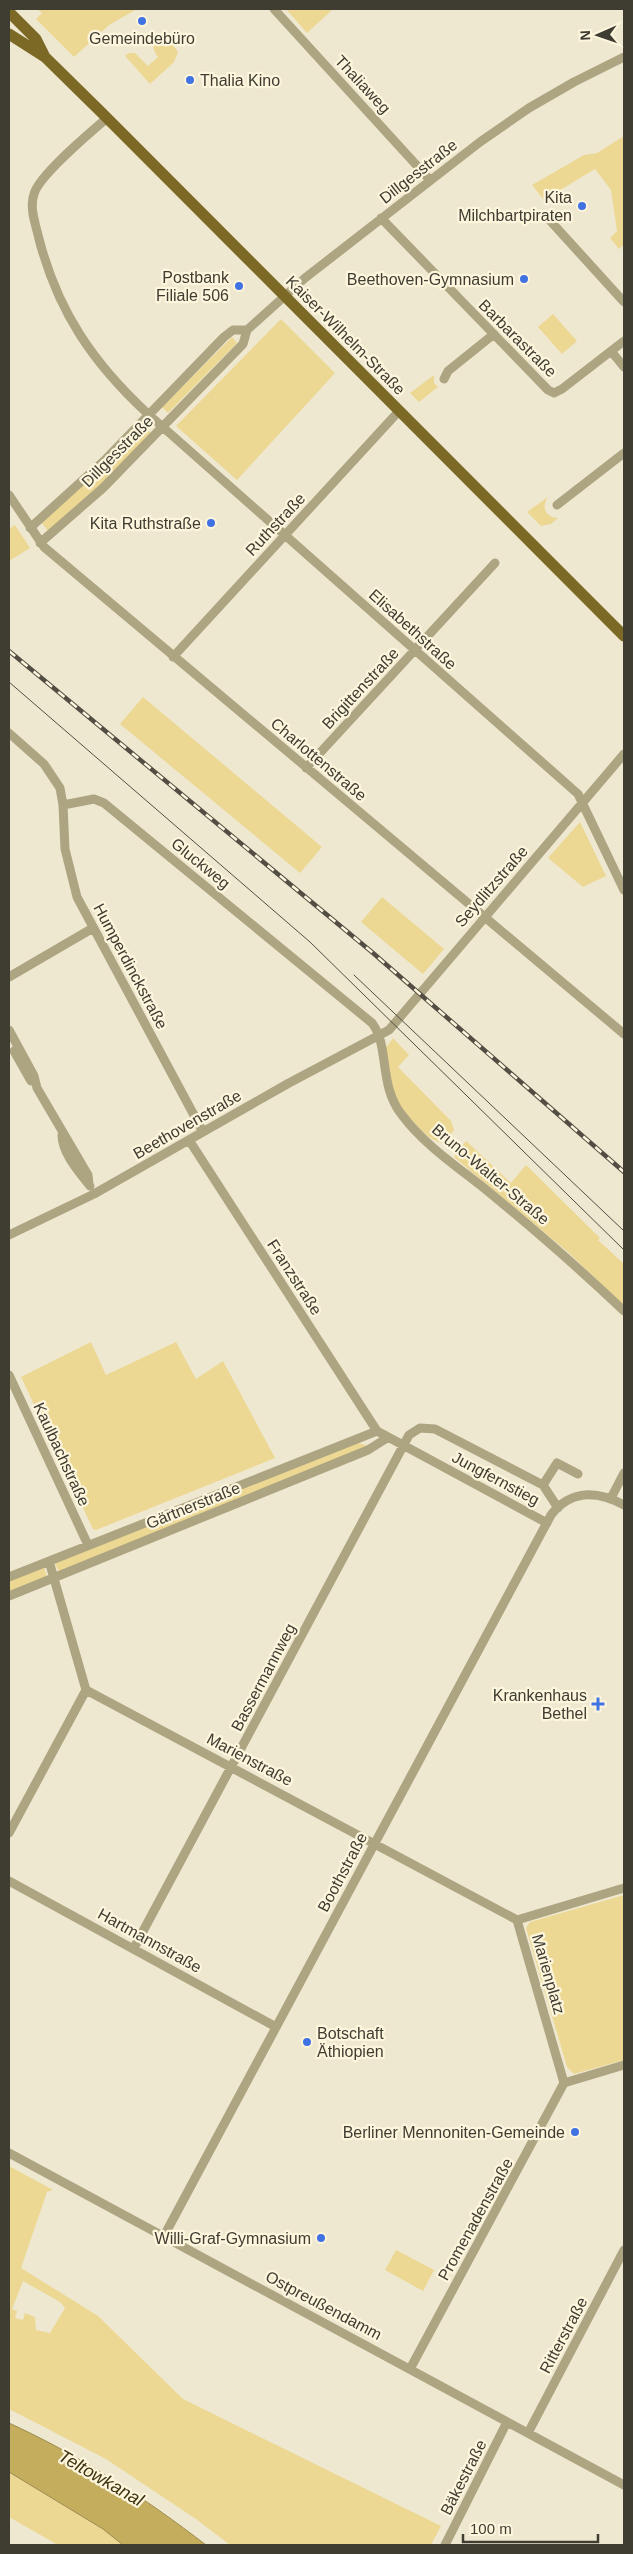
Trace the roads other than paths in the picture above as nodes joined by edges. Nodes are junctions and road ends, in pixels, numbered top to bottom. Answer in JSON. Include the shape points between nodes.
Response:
{"nodes":[{"id":1,"x":274,"y":9,"type":"edge"},
{"id":2,"x":10,"y":12,"type":"edge"},
{"id":3,"x":9,"y":34,"type":"edge"},
{"id":4,"x":45,"y":57,"type":"junction"},
{"id":5,"x":624,"y":58,"type":"edge"},
{"id":6,"x":108,"y":118,"type":"junction"},
{"id":7,"x":430,"y":180,"type":"junction"},
{"id":8,"x":545,"y":215,"type":"dead end"},
{"id":9,"x":381,"y":218,"type":"junction"},
{"id":10,"x":285,"y":297,"type":"junction"},
{"id":11,"x":624,"y":302,"type":"edge"},
{"id":12,"x":247,"y":330,"type":"junction"},
{"id":13,"x":494,"y":334,"type":"junction"},
{"id":14,"x":624,"y":341,"type":"edge"},
{"id":15,"x":611,"y":351,"type":"junction"},
{"id":16,"x":624,"y":367,"type":"edge"},
{"id":17,"x":444,"y":379,"type":"dead end"},
{"id":18,"x":399,"y":411,"type":"junction"},
{"id":19,"x":148,"y":414,"type":"junction"},
{"id":20,"x":162,"y":427,"type":"junction"},
{"id":21,"x":624,"y":453,"type":"edge"},
{"id":22,"x":9,"y":495,"type":"edge"},
{"id":23,"x":557,"y":505,"type":"dead end"},
{"id":24,"x":30,"y":528,"type":"junction"},
{"id":25,"x":285,"y":535,"type":"junction"},
{"id":26,"x":40,"y":542,"type":"junction"},
{"id":27,"x":495,"y":563,"type":"dead end"},
{"id":28,"x":624,"y":636,"type":"edge"},
{"id":29,"x":415,"y":651,"type":"junction"},
{"id":30,"x":173,"y":657,"type":"junction"},
{"id":31,"x":9,"y":734,"type":"edge"},
{"id":32,"x":624,"y":754,"type":"edge"},
{"id":33,"x":306,"y":768,"type":"junction"},
{"id":34,"x":582,"y":803,"type":"junction"},
{"id":35,"x":63,"y":805,"type":"junction"},
{"id":36,"x":624,"y":890,"type":"edge"},
{"id":37,"x":484,"y":917,"type":"junction"},
{"id":38,"x":93,"y":928,"type":"junction"},
{"id":39,"x":9,"y":977,"type":"edge"},
{"id":40,"x":9,"y":1030,"type":"edge"},
{"id":41,"x":624,"y":1034,"type":"edge"},
{"id":42,"x":380,"y":1036,"type":"junction"},
{"id":43,"x":9,"y":1042,"type":"edge"},
{"id":44,"x":25,"y":1066,"type":"junction"},
{"id":45,"x":203,"y":1132,"type":"junction"},
{"id":46,"x":189,"y":1140,"type":"junction"},
{"id":47,"x":94,"y":1194,"type":"junction"},
{"id":48,"x":9,"y":1235,"type":"edge"},
{"id":49,"x":624,"y":1311,"type":"edge"},
{"id":50,"x":9,"y":1375,"type":"edge"},
{"id":51,"x":377,"y":1431,"type":"junction"},
{"id":52,"x":388,"y":1438,"type":"junction"},
{"id":53,"x":404,"y":1446,"type":"junction"},
{"id":54,"x":624,"y":1473,"type":"edge"},
{"id":55,"x":578,"y":1474,"type":"dead end"},
{"id":56,"x":543,"y":1485,"type":"junction"},
{"id":57,"x":611,"y":1498,"type":"junction"},
{"id":58,"x":624,"y":1505,"type":"edge"},
{"id":59,"x":558,"y":1508,"type":"junction"},
{"id":60,"x":547,"y":1523,"type":"junction"},
{"id":61,"x":88,"y":1545,"type":"junction"},
{"id":62,"x":50,"y":1561,"type":"junction"},
{"id":63,"x":9,"y":1577,"type":"edge"},
{"id":64,"x":55,"y":1578,"type":"junction"},
{"id":65,"x":9,"y":1596,"type":"edge"},
{"id":66,"x":86,"y":1690,"type":"junction"},
{"id":67,"x":232,"y":1766,"type":"junction"},
{"id":68,"x":9,"y":1833,"type":"edge"},
{"id":69,"x":374,"y":1844,"type":"junction"},
{"id":70,"x":9,"y":1881,"type":"edge"},
{"id":71,"x":624,"y":1888,"type":"edge"},
{"id":72,"x":517,"y":1920,"type":"junction"},
{"id":73,"x":134,"y":1948,"type":"junction"},
{"id":74,"x":276,"y":2027,"type":"junction"},
{"id":75,"x":624,"y":2065,"type":"edge"},
{"id":76,"x":564,"y":2083,"type":"junction"},
{"id":77,"x":9,"y":2153,"type":"edge"},
{"id":78,"x":164,"y":2236,"type":"junction"},
{"id":79,"x":624,"y":2250,"type":"edge"},
{"id":80,"x":410,"y":2369,"type":"junction"},
{"id":81,"x":508,"y":2422,"type":"junction"},
{"id":82,"x":528,"y":2433,"type":"junction"},
{"id":83,"x":624,"y":2485,"type":"edge"},
{"id":84,"x":444,"y":2545,"type":"edge"}],
"edges":[{"from":1,"to":7,"type":"street","name":"Thaliaweg"},
{"from":2,"to":4,"type":"main road","name":"Kaiser-Wilhelm-Straße","via":[[36,39]]},
{"from":3,"to":4,"type":"main road","name":"Kaiser-Wilhelm-Straße"},
{"from":4,"to":6,"type":"main road","name":"Kaiser-Wilhelm-Straße"},
{"from":5,"to":7,"type":"street","name":"Dillgesstraße","via":[[529,108]]},
{"from":6,"to":10,"type":"main road","name":"Kaiser-Wilhelm-Straße"},
{"from":6,"to":19,"type":"street","name":"Elisabethstraße","via":[[40,182],[34,193],[33,212],[53,282],[77,333],[104,370]]},
{"from":7,"to":9,"type":"street","name":"Dillgesstraße"},
{"from":8,"to":11,"type":"street"},
{"from":9,"to":10,"type":"street","name":"Dillgesstraße"},
{"from":9,"to":13,"type":"street","name":"Barbarastraße"},
{"from":10,"to":12,"type":"street","name":"Dillgesstraße"},
{"from":10,"to":18,"type":"main road","name":"Kaiser-Wilhelm-Straße"},
{"from":12,"to":19,"type":"street","name":"Dillgesstraße","via":[[233,330],[224,337]]},
{"from":12,"to":20,"type":"street","name":"Dillgesstraße","via":[[243,344]]},
{"from":13,"to":15,"type":"street","name":"Barbarastraße","via":[[554,393]]},
{"from":13,"to":17,"type":"street","via":[[448,371]]},
{"from":14,"to":15,"type":"street","name":"Barbarastraße"},
{"from":15,"to":16,"type":"street"},
{"from":18,"to":25,"type":"street","name":"Ruthstraße"},
{"from":18,"to":28,"type":"main road","name":"Kaiser-Wilhelm-Straße"},
{"from":19,"to":20,"type":"street","name":"Elisabethstraße"},
{"from":19,"to":24,"type":"street","name":"Dillgesstraße","via":[[106,459]]},
{"from":20,"to":25,"type":"street","name":"Elisabethstraße"},
{"from":20,"to":26,"type":"street","name":"Dillgesstraße","via":[[103,488]]},
{"from":21,"to":23,"type":"street"},
{"from":22,"to":24,"type":"street","name":"Charlottenstraße"},
{"from":24,"to":26,"type":"street","name":"Charlottenstraße"},
{"from":25,"to":29,"type":"street","name":"Elisabethstraße"},
{"from":25,"to":30,"type":"street","name":"Ruthstraße"},
{"from":26,"to":30,"type":"street","name":"Charlottenstraße"},
{"from":27,"to":29,"type":"street","name":"Brigittenstraße"},
{"from":29,"to":33,"type":"street","name":"Brigittenstraße"},
{"from":29,"to":34,"type":"street","name":"Elisabethstraße","via":[[578,794]]},
{"from":30,"to":33,"type":"street","name":"Charlottenstraße"},
{"from":31,"to":35,"type":"street","via":[[52,774],[60,788]]},
{"from":32,"to":34,"type":"street","name":"Seydlitzstraße"},
{"from":33,"to":37,"type":"street","name":"Charlottenstraße"},
{"from":34,"to":36,"type":"street","name":"Elisabethstraße"},
{"from":34,"to":37,"type":"street","name":"Seydlitzstraße"},
{"from":35,"to":38,"type":"street","name":"Humperdinckstraße","via":[[65,849],[70,873],[77,897]]},
{"from":35,"to":42,"type":"street","name":"Gluckweg","via":[[94,799],[104,803],[372,1023]]},
{"from":37,"to":41,"type":"street","name":"Charlottenstraße"},
{"from":37,"to":42,"type":"street","name":"Seydlitzstraße","via":[[389,1030]]},
{"from":38,"to":39,"type":"street"},
{"from":38,"to":45,"type":"street","name":"Humperdinckstraße"},
{"from":40,"to":44,"type":"street"},
{"from":42,"to":45,"type":"street","name":"Beethovenstraße"},
{"from":42,"to":49,"type":"street","name":"Bruno-Walter-Straße","via":[[386,1083],[403,1118],[579,1268]]},
{"from":43,"to":44,"type":"street"},
{"from":44,"to":47,"type":"street","via":[[34,1076],[35,1084],[62,1135],[68,1139],[88,1175]]},
{"from":45,"to":46,"type":"street","name":"Beethovenstraße"},
{"from":46,"to":47,"type":"street","name":"Beethovenstraße"},
{"from":46,"to":51,"type":"street","name":"Franzstraße"},
{"from":47,"to":48,"type":"street","name":"Beethovenstraße"},
{"from":50,"to":61,"type":"street","name":"Kaulbachstraße"},
{"from":51,"to":52,"type":"street","name":"Jungfernstieg"},
{"from":51,"to":61,"type":"street","name":"Gärtnerstraße"},
{"from":52,"to":53,"type":"street","name":"Jungfernstieg"},
{"from":52,"to":64,"type":"street","name":"Gärtnerstraße","via":[[368,1450]]},
{"from":53,"to":56,"type":"street","name":"Bassermannweg","via":[[413,1431],[427,1427],[435,1429]]},
{"from":53,"to":60,"type":"street","name":"Jungfernstieg"},
{"from":53,"to":67,"type":"street","name":"Bassermannweg"},
{"from":54,"to":57,"type":"street"},
{"from":55,"to":56,"type":"street","via":[[557,1463]]},
{"from":56,"to":59,"type":"street"},
{"from":57,"to":58,"type":"street","name":"Jungfernstieg"},
{"from":57,"to":59,"type":"street","name":"Jungfernstieg","via":[[583,1495]]},
{"from":59,"to":60,"type":"street","name":"Jungfernstieg"},
{"from":60,"to":69,"type":"street","name":"Boothstraße"},
{"from":61,"to":62,"type":"street","name":"Gärtnerstraße"},
{"from":62,"to":63,"type":"street","name":"Gärtnerstraße"},
{"from":62,"to":64,"type":"street"},
{"from":64,"to":65,"type":"street","name":"Gärtnerstraße"},
{"from":64,"to":66,"type":"street"},
{"from":66,"to":67,"type":"street","name":"Marienstraße"},
{"from":66,"to":68,"type":"street"},
{"from":67,"to":69,"type":"street","name":"Marienstraße"},
{"from":67,"to":73,"type":"street","name":"Bassermannweg"},
{"from":69,"to":72,"type":"street","name":"Marienstraße"},
{"from":69,"to":74,"type":"street","name":"Boothstraße"},
{"from":70,"to":73,"type":"street","name":"Hartmannstraße"},
{"from":71,"to":72,"type":"street","name":"Marienplatz"},
{"from":72,"to":76,"type":"street","name":"Marienplatz"},
{"from":73,"to":74,"type":"street","name":"Hartmannstraße"},
{"from":74,"to":78,"type":"street","name":"Boothstraße"},
{"from":75,"to":76,"type":"street"},
{"from":76,"to":80,"type":"street","name":"Promenadenstraße"},
{"from":77,"to":78,"type":"street","name":"Ostpreußendamm"},
{"from":78,"to":80,"type":"street","name":"Ostpreußendamm"},
{"from":79,"to":82,"type":"street","name":"Ritterstraße"},
{"from":80,"to":81,"type":"street","name":"Ostpreußendamm"},
{"from":81,"to":82,"type":"street","name":"Ostpreußendamm"},
{"from":81,"to":84,"type":"street","name":"Bäkestraße"},
{"from":82,"to":83,"type":"street","name":"Ostpreußendamm"}]}
